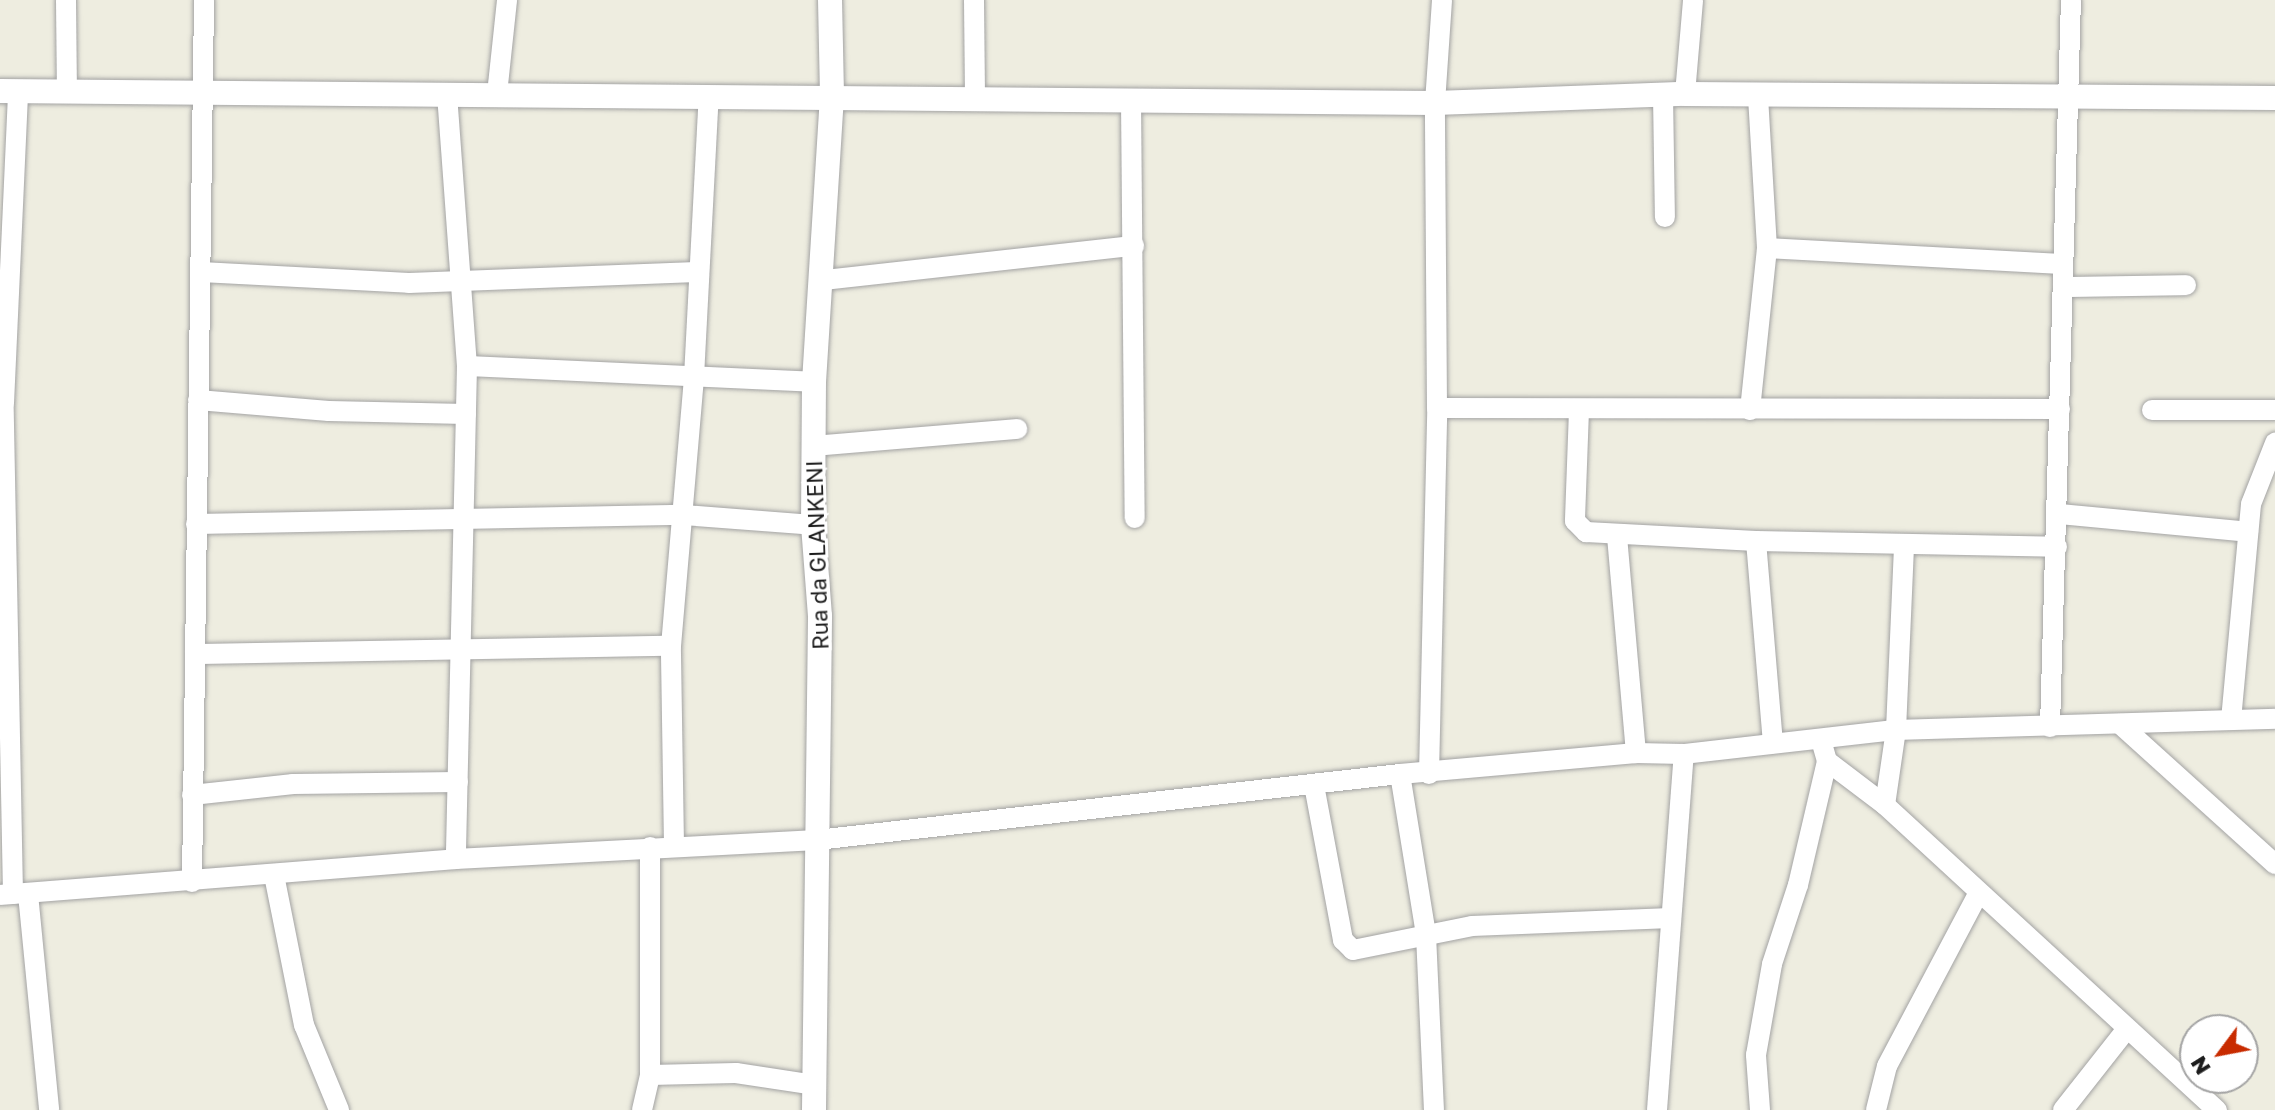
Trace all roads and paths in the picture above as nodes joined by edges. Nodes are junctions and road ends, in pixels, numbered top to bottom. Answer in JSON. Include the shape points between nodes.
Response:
{"nodes":[{"id":1,"x":66,"y":0,"type":"edge"},
{"id":2,"x":204,"y":0,"type":"edge"},
{"id":3,"x":507,"y":0,"type":"edge"},
{"id":4,"x":830,"y":0,"type":"edge"},
{"id":5,"x":974,"y":0,"type":"edge"},
{"id":6,"x":1442,"y":0,"type":"edge"},
{"id":7,"x":1693,"y":0,"type":"edge"},
{"id":8,"x":2071,"y":0,"type":"edge"},
{"id":9,"x":9,"y":91,"type":"edge"},
{"id":10,"x":67,"y":91,"type":"junction"},
{"id":11,"x":203,"y":93,"type":"junction"},
{"id":12,"x":447,"y":94,"type":"junction"},
{"id":13,"x":497,"y":94,"type":"junction"},
{"id":14,"x":709,"y":95,"type":"junction"},
{"id":15,"x":832,"y":95,"type":"junction"},
{"id":16,"x":1674,"y":95,"type":"junction"},
{"id":17,"x":1758,"y":95,"type":"junction"},
{"id":18,"x":975,"y":97,"type":"junction"},
{"id":19,"x":2069,"y":98,"type":"junction"},
{"id":20,"x":2275,"y":98,"type":"edge"},
{"id":21,"x":1131,"y":99,"type":"junction"},
{"id":22,"x":1435,"y":103,"type":"junction"},
{"id":23,"x":1665,"y":217,"type":"dead end"},
{"id":24,"x":1134,"y":246,"type":"junction"},
{"id":25,"x":1767,"y":248,"type":"junction"},
{"id":26,"x":2061,"y":264,"type":"junction"},
{"id":27,"x":201,"y":272,"type":"junction"},
{"id":28,"x":697,"y":272,"type":"junction"},
{"id":29,"x":458,"y":280,"type":"junction"},
{"id":30,"x":824,"y":280,"type":"junction"},
{"id":31,"x":2186,"y":285,"type":"dead end"},
{"id":32,"x":2063,"y":287,"type":"junction"},
{"id":33,"x":467,"y":366,"type":"junction"},
{"id":34,"x":694,"y":377,"type":"junction"},
{"id":35,"x":814,"y":382,"type":"junction"},
{"id":36,"x":198,"y":400,"type":"junction"},
{"id":37,"x":1437,"y":408,"type":"junction"},
{"id":38,"x":2060,"y":409,"type":"junction"},
{"id":39,"x":1579,"y":410,"type":"junction"},
{"id":40,"x":1750,"y":410,"type":"junction"},
{"id":41,"x":2152,"y":410,"type":"dead end"},
{"id":42,"x":2275,"y":410,"type":"edge"},
{"id":43,"x":466,"y":414,"type":"junction"},
{"id":44,"x":1017,"y":429,"type":"dead end"},
{"id":45,"x":2275,"y":443,"type":"edge"},
{"id":46,"x":814,"y":446,"type":"junction"},
{"id":47,"x":2059,"y":514,"type":"junction"},
{"id":48,"x":684,"y":515,"type":"junction"},
{"id":49,"x":1135,"y":518,"type":"dead end"},
{"id":50,"x":463,"y":519,"type":"junction"},
{"id":51,"x":196,"y":524,"type":"junction"},
{"id":52,"x":813,"y":525,"type":"junction"},
{"id":53,"x":2248,"y":532,"type":"junction"},
{"id":54,"x":1617,"y":536,"type":"junction"},
{"id":55,"x":1756,"y":541,"type":"junction"},
{"id":56,"x":1904,"y":546,"type":"junction"},
{"id":57,"x":2057,"y":547,"type":"junction"},
{"id":58,"x":671,"y":646,"type":"junction"},
{"id":59,"x":462,"y":650,"type":"junction"},
{"id":60,"x":195,"y":654,"type":"junction"},
{"id":61,"x":2275,"y":719,"type":"edge"},
{"id":62,"x":2231,"y":720,"type":"junction"},
{"id":63,"x":2120,"y":724,"type":"junction"},
{"id":64,"x":2050,"y":727,"type":"junction"},
{"id":65,"x":1896,"y":730,"type":"junction"},
{"id":66,"x":1821,"y":740,"type":"junction"},
{"id":67,"x":1773,"y":743,"type":"junction"},
{"id":68,"x":1636,"y":753,"type":"junction"},
{"id":69,"x":1684,"y":754,"type":"junction"},
{"id":70,"x":1827,"y":761,"type":"junction"},
{"id":71,"x":1400,"y":774,"type":"junction"},
{"id":72,"x":1429,"y":774,"type":"junction"},
{"id":73,"x":458,"y":782,"type":"junction"},
{"id":74,"x":1314,"y":785,"type":"junction"},
{"id":75,"x":192,"y":795,"type":"junction"},
{"id":76,"x":1885,"y":805,"type":"junction"},
{"id":77,"x":817,"y":840,"type":"junction"},
{"id":78,"x":674,"y":846,"type":"junction"},
{"id":79,"x":650,"y":847,"type":"junction"},
{"id":80,"x":456,"y":859,"type":"junction"},
{"id":81,"x":2275,"y":864,"type":"edge"},
{"id":82,"x":274,"y":875,"type":"junction"},
{"id":83,"x":192,"y":882,"type":"junction"},
{"id":84,"x":14,"y":894,"type":"edge"},
{"id":85,"x":1978,"y":894,"type":"junction"},
{"id":86,"x":1671,"y":918,"type":"junction"},
{"id":87,"x":1426,"y":935,"type":"junction"},
{"id":88,"x":2126,"y":1030,"type":"junction"},
{"id":89,"x":650,"y":1075,"type":"junction"},
{"id":90,"x":814,"y":1085,"type":"junction"},
{"id":91,"x":49,"y":1110,"type":"edge"},
{"id":92,"x":339,"y":1110,"type":"edge"},
{"id":93,"x":642,"y":1110,"type":"edge"},
{"id":94,"x":814,"y":1110,"type":"edge"},
{"id":95,"x":1434,"y":1110,"type":"edge"},
{"id":96,"x":1657,"y":1110,"type":"edge"},
{"id":97,"x":1760,"y":1110,"type":"edge"},
{"id":98,"x":1876,"y":1110,"type":"edge"},
{"id":99,"x":2063,"y":1110,"type":"edge"},
{"id":100,"x":2217,"y":1110,"type":"edge"}],
"edges":[{"from":1,"to":10,"type":"street"},
{"from":2,"to":11,"type":"street"},
{"from":3,"to":13,"type":"street"},
{"from":4,"to":15,"type":"street","name":"Rua da GLANKENI"},
{"from":5,"to":18,"type":"street"},
{"from":6,"to":22,"type":"street"},
{"from":7,"to":16,"type":"street"},
{"from":8,"to":19,"type":"street"},
{"from":9,"to":10,"type":"street"},
{"from":9,"to":84,"type":"street","via":[[4,403]]},
{"from":10,"to":11,"type":"street"},
{"from":11,"to":12,"type":"street"},
{"from":11,"to":27,"type":"street"},
{"from":12,"to":13,"type":"street"},
{"from":12,"to":29,"type":"street"},
{"from":13,"to":14,"type":"street"},
{"from":14,"to":15,"type":"street"},
{"from":14,"to":28,"type":"street"},
{"from":15,"to":18,"type":"street"},
{"from":15,"to":30,"type":"street","name":"Rua da GLANKENI"},
{"from":16,"to":17,"type":"street"},
{"from":16,"to":22,"type":"street"},
{"from":16,"to":23,"type":"street"},
{"from":17,"to":19,"type":"street"},
{"from":17,"to":25,"type":"street"},
{"from":18,"to":21,"type":"street"},
{"from":19,"to":20,"type":"street"},
{"from":19,"to":26,"type":"street"},
{"from":21,"to":22,"type":"street"},
{"from":21,"to":24,"type":"street"},
{"from":22,"to":37,"type":"street"},
{"from":24,"to":30,"type":"street"},
{"from":24,"to":49,"type":"street"},
{"from":25,"to":26,"type":"street"},
{"from":25,"to":40,"type":"street"},
{"from":26,"to":32,"type":"street"},
{"from":27,"to":29,"type":"street"},
{"from":27,"to":36,"type":"street"},
{"from":28,"to":29,"type":"street"},
{"from":28,"to":34,"type":"street"},
{"from":29,"to":33,"type":"street"},
{"from":30,"to":35,"type":"street","name":"Rua da GLANKENI"},
{"from":31,"to":32,"type":"street"},
{"from":32,"to":38,"type":"street"},
{"from":33,"to":34,"type":"street"},
{"from":33,"to":43,"type":"street"},
{"from":34,"to":35,"type":"street"},
{"from":34,"to":48,"type":"street"},
{"from":35,"to":46,"type":"street","name":"Rua da GLANKENI"},
{"from":36,"to":43,"type":"street","via":[[329,411]]},
{"from":36,"to":51,"type":"street"},
{"from":37,"to":39,"type":"street"},
{"from":37,"to":72,"type":"street"},
{"from":38,"to":40,"type":"street"},
{"from":38,"to":47,"type":"street"},
{"from":39,"to":40,"type":"street"},
{"from":39,"to":54,"type":"street","via":[[1575,521],[1586,532]]},
{"from":41,"to":42,"type":"street"},
{"from":43,"to":50,"type":"street"},
{"from":44,"to":46,"type":"street"},
{"from":45,"to":53,"type":"street","via":[[2251,504]]},
{"from":46,"to":52,"type":"street","name":"Rua da GLANKENI"},
{"from":47,"to":53,"type":"street"},
{"from":47,"to":57,"type":"street"},
{"from":48,"to":50,"type":"street"},
{"from":48,"to":52,"type":"street"},
{"from":48,"to":58,"type":"street"},
{"from":50,"to":51,"type":"street"},
{"from":50,"to":59,"type":"street"},
{"from":51,"to":60,"type":"street"},
{"from":52,"to":77,"type":"street","name":"Rua da GLANKENI","via":[[820,616]]},
{"from":53,"to":62,"type":"street"},
{"from":54,"to":55,"type":"street"},
{"from":54,"to":68,"type":"street"},
{"from":55,"to":56,"type":"street"},
{"from":55,"to":67,"type":"street"},
{"from":56,"to":57,"type":"street"},
{"from":56,"to":65,"type":"street"},
{"from":57,"to":64,"type":"street"},
{"from":58,"to":59,"type":"street"},
{"from":58,"to":78,"type":"street"},
{"from":59,"to":60,"type":"street"},
{"from":59,"to":73,"type":"street"},
{"from":60,"to":75,"type":"street"},
{"from":61,"to":62,"type":"street"},
{"from":62,"to":63,"type":"street"},
{"from":63,"to":64,"type":"street"},
{"from":63,"to":81,"type":"street"},
{"from":64,"to":65,"type":"street"},
{"from":65,"to":66,"type":"street"},
{"from":65,"to":76,"type":"street"},
{"from":66,"to":67,"type":"street"},
{"from":66,"to":70,"type":"street"},
{"from":67,"to":69,"type":"street"},
{"from":68,"to":69,"type":"street"},
{"from":68,"to":72,"type":"street"},
{"from":69,"to":86,"type":"street"},
{"from":70,"to":76,"type":"street"},
{"from":70,"to":97,"type":"street","via":[[1798,885],[1772,964],[1756,1055]]},
{"from":71,"to":72,"type":"street"},
{"from":71,"to":74,"type":"street"},
{"from":71,"to":87,"type":"street"},
{"from":73,"to":75,"type":"street","via":[[293,784]]},
{"from":73,"to":80,"type":"street"},
{"from":74,"to":77,"type":"street"},
{"from":74,"to":87,"type":"street","via":[[1345,944],[1353,950],[1386,947]]},
{"from":75,"to":83,"type":"street"},
{"from":76,"to":85,"type":"street"},
{"from":77,"to":78,"type":"street"},
{"from":77,"to":90,"type":"street","name":"Rua da GLANKENI"},
{"from":78,"to":79,"type":"street"},
{"from":79,"to":80,"type":"street"},
{"from":79,"to":89,"type":"street"},
{"from":80,"to":82,"type":"street"},
{"from":82,"to":83,"type":"street"},
{"from":82,"to":92,"type":"street","via":[[304,1025]]},
{"from":83,"to":84,"type":"street"},
{"from":84,"to":91,"type":"street"},
{"from":85,"to":88,"type":"street"},
{"from":85,"to":98,"type":"street","via":[[1887,1066]]},
{"from":86,"to":87,"type":"street","via":[[1472,926]]},
{"from":86,"to":96,"type":"street"},
{"from":87,"to":95,"type":"street"},
{"from":88,"to":99,"type":"street"},
{"from":88,"to":100,"type":"street"},
{"from":89,"to":90,"type":"street","via":[[736,1073]]},
{"from":89,"to":93,"type":"street"},
{"from":90,"to":94,"type":"street","name":"Rua da GLANKENI"}]}
